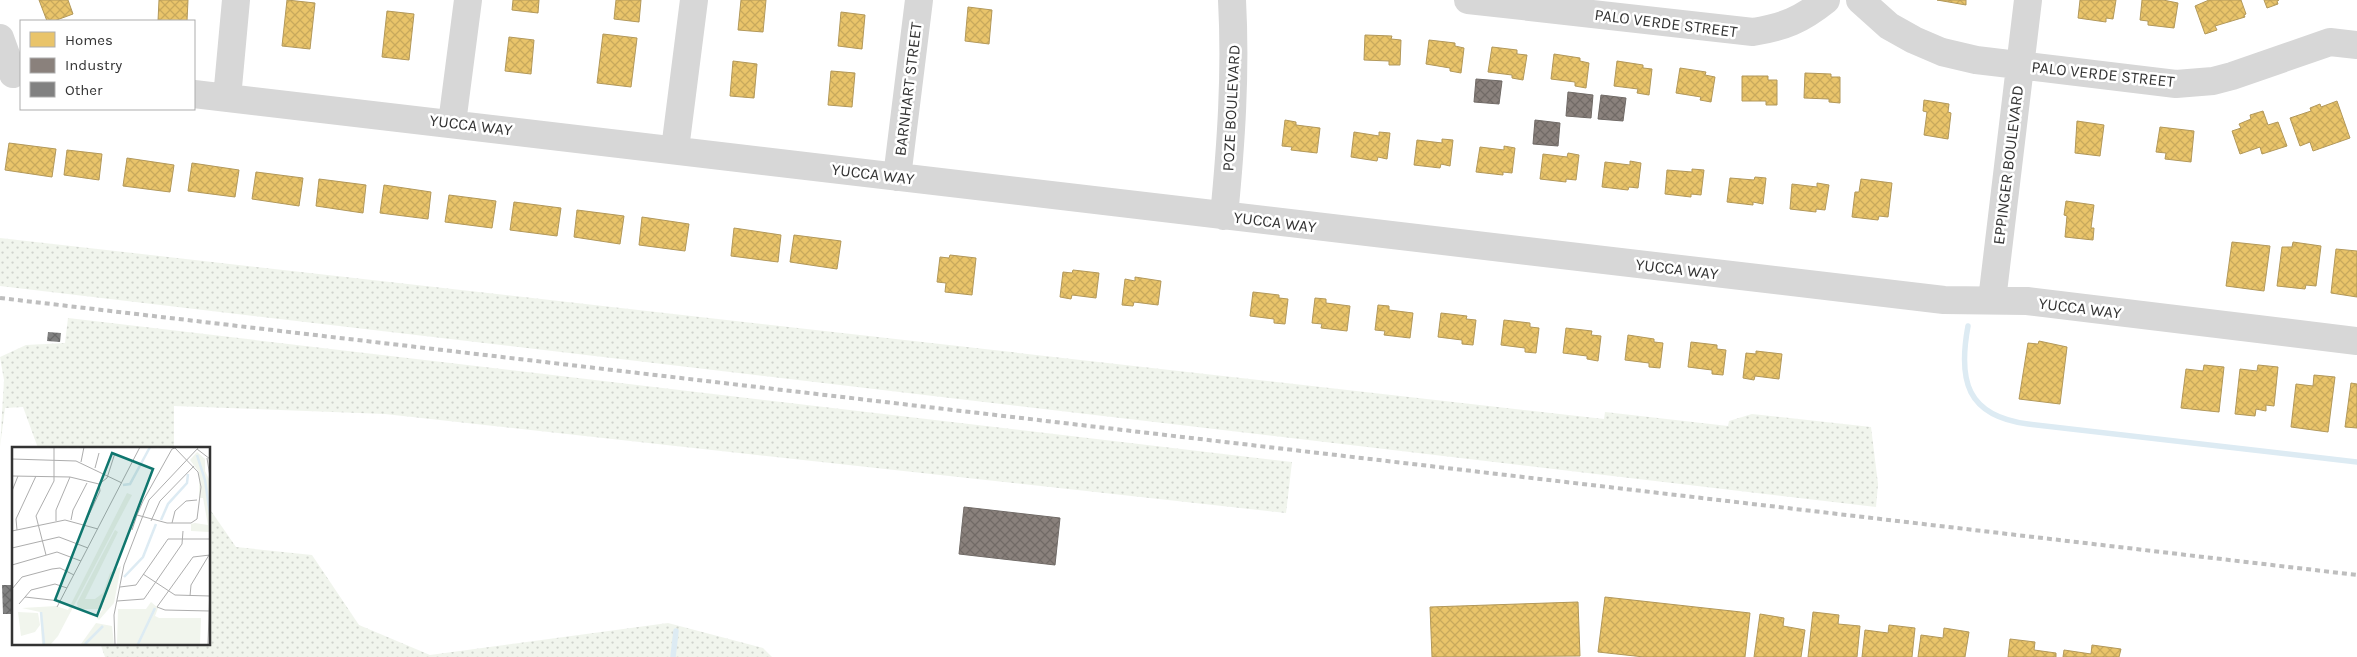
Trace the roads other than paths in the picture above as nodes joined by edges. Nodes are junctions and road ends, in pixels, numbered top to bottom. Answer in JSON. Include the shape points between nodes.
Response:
{"nodes":[{"id":1,"x":236,"y":0,"type":"edge"},
{"id":2,"x":468,"y":0,"type":"edge"},
{"id":3,"x":694,"y":0,"type":"edge"},
{"id":4,"x":919,"y":0,"type":"edge"},
{"id":5,"x":1232,"y":0,"type":"edge"},
{"id":6,"x":1468,"y":0,"type":"edge"},
{"id":7,"x":1826,"y":0,"type":"edge"},
{"id":8,"x":1860,"y":0,"type":"edge"},
{"id":9,"x":2028,"y":0,"type":"edge"},
{"id":10,"x":0,"y":38,"type":"edge"},
{"id":11,"x":2357,"y":45,"type":"edge"},
{"id":12,"x":2019,"y":65,"type":"junction"},
{"id":13,"x":11,"y":74,"type":"edge"},
{"id":14,"x":195,"y":94,"type":"edge"},
{"id":15,"x":227,"y":98,"type":"junction"},
{"id":16,"x":452,"y":123,"type":"junction"},
{"id":17,"x":675,"y":149,"type":"junction"},
{"id":18,"x":898,"y":178,"type":"junction"},
{"id":19,"x":1224,"y":216,"type":"junction"},
{"id":20,"x":1992,"y":300,"type":"junction"},
{"id":21,"x":2357,"y":340,"type":"edge"}],
"edges":[{"from":1,"to":15,"type":"street"},
{"from":2,"to":16,"type":"street"},
{"from":3,"to":17,"type":"street"},
{"from":4,"to":18,"type":"street","name":"BARNHART STREET"},
{"from":5,"to":19,"type":"street","name":"POZE BOULEVARD","via":[[1233,116]]},
{"from":6,"to":7,"type":"street","name":"PALO VERDE STREET","via":[[1753,32],[1780,28],[1810,13]]},
{"from":8,"to":12,"type":"street","name":"PALO VERDE STREET","via":[[1889,26],[1942,52]]},
{"from":9,"to":12,"type":"street","name":"EPPINGER BOULEVARD"},
{"from":10,"to":13,"type":"street"},
{"from":11,"to":12,"type":"street","name":"PALO VERDE STREET","via":[[2330,42],[2232,76],[2176,84]]},
{"from":12,"to":20,"type":"street","name":"EPPINGER BOULEVARD"},
{"from":14,"to":15,"type":"street","name":"YUCCA WAY"},
{"from":15,"to":16,"type":"street","name":"YUCCA WAY"},
{"from":16,"to":17,"type":"street","name":"YUCCA WAY"},
{"from":17,"to":18,"type":"street","name":"YUCCA WAY"},
{"from":18,"to":19,"type":"street","name":"YUCCA WAY"},
{"from":19,"to":20,"type":"street","name":"YUCCA WAY","via":[[1944,300]]},
{"from":20,"to":21,"type":"street","name":"YUCCA WAY","via":[[2027,301]]}]}
